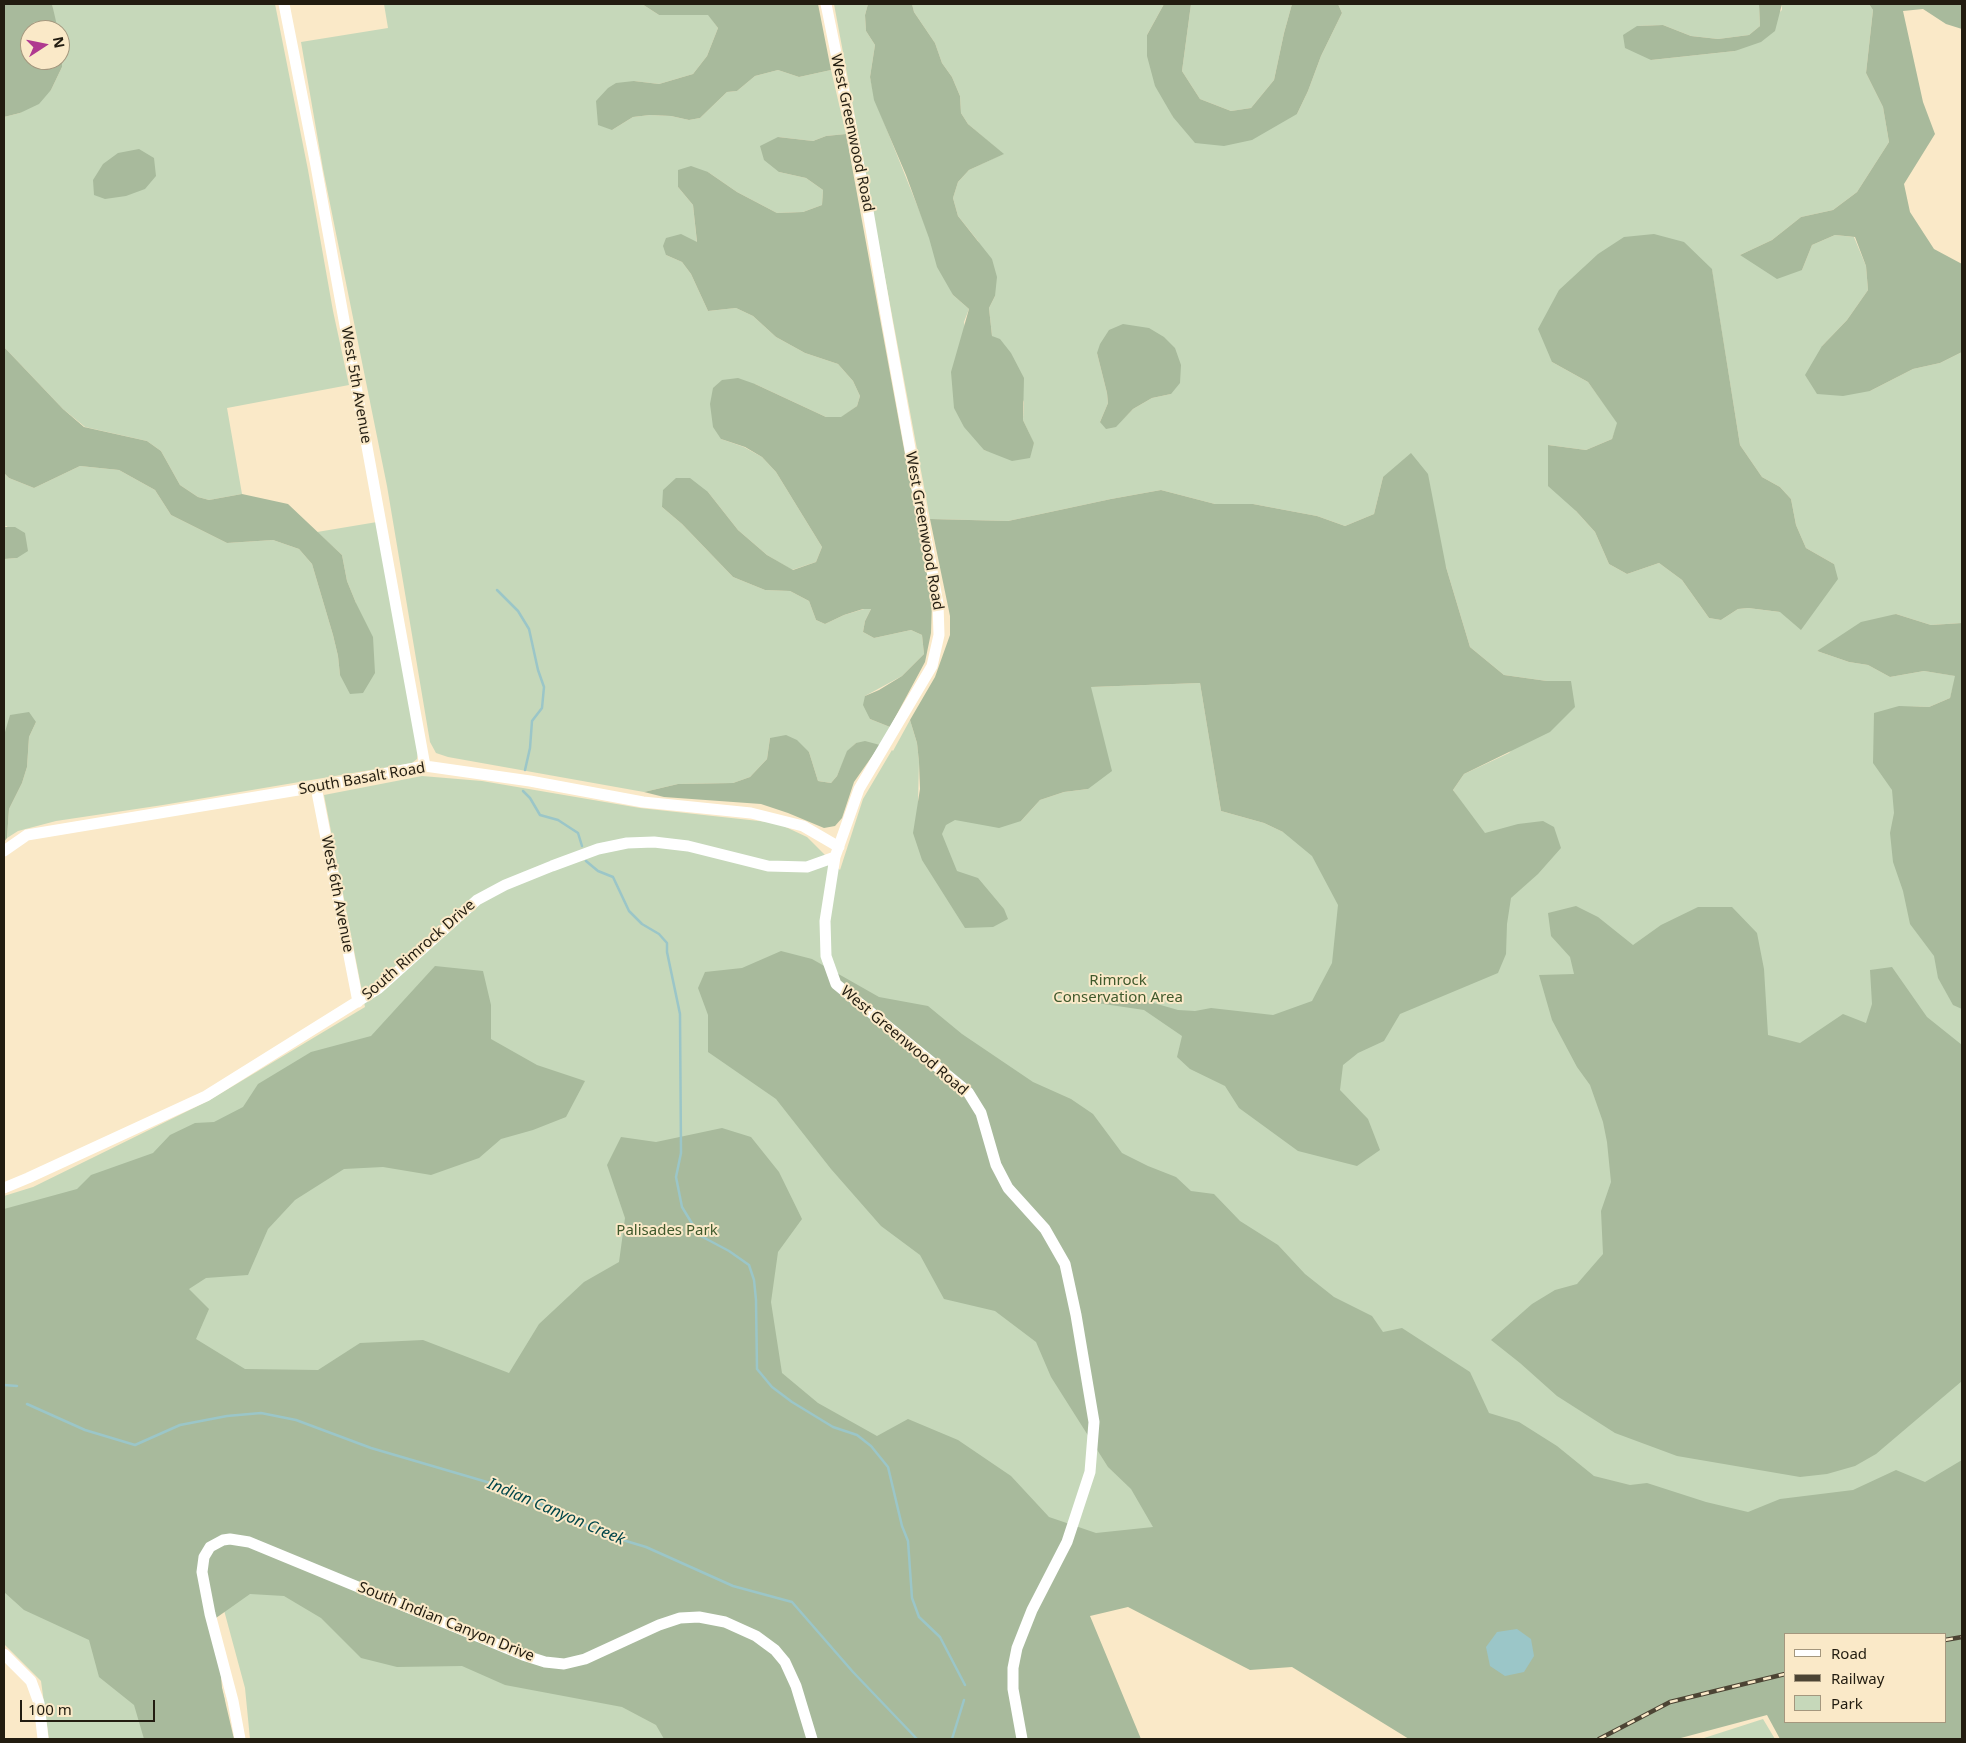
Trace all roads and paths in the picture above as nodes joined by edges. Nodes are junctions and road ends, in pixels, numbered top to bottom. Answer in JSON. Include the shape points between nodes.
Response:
{"nodes":[{"id":1,"x":284,"y":4,"type":"edge"},
{"id":2,"x":826,"y":4,"type":"edge"},
{"id":3,"x":425,"y":766,"type":"junction"},
{"id":4,"x":316,"y":786,"type":"junction"},
{"id":5,"x":4,"y":851,"type":"edge"},
{"id":6,"x":837,"y":852,"type":"junction"},
{"id":7,"x":358,"y":1002,"type":"junction"},
{"id":8,"x":4,"y":1188,"type":"edge"},
{"id":9,"x":4,"y":1654,"type":"edge"},
{"id":10,"x":43,"y":1739,"type":"edge"},
{"id":11,"x":240,"y":1739,"type":"edge"},
{"id":12,"x":812,"y":1739,"type":"edge"},
{"id":13,"x":1022,"y":1739,"type":"edge"}],
"edges":[{"from":1,"to":3,"type":"street","name":"West 5th Avenue"},
{"from":2,"to":6,"type":"street","name":"West Greenwood Road","via":[[868,211],[938,604],[939,635],[932,666],[859,789]]},
{"from":3,"to":4,"type":"street","name":"South Basalt Road"},
{"from":3,"to":6,"type":"street","name":"South Basalt Road","via":[[643,802],[751,813],[802,826]]},
{"from":4,"to":5,"type":"street","name":"South Basalt Road","via":[[27,835]]},
{"from":4,"to":7,"type":"street","name":"West 6th Avenue"},
{"from":6,"to":7,"type":"street","name":"South Rimrock Drive","via":[[807,866],[768,866],[688,846],[654,842],[598,849],[505,885],[477,900],[392,977]]},
{"from":6,"to":13,"type":"street","name":"West Greenwood Road","via":[[825,921],[826,956],[836,984],[968,1092],[981,1113],[996,1165],[1008,1188],[1045,1229],[1065,1264],[1076,1315],[1094,1422],[1090,1472],[1066,1542],[1017,1648],[1013,1689]]},
{"from":7,"to":8,"type":"street","name":"South Rimrock Drive","via":[[206,1096]]},
{"from":9,"to":10,"type":"street","via":[[31,1681],[39,1703]]},
{"from":11,"to":12,"type":"street","name":"South Indian Canyon Drive","via":[[202,1572],[204,1557],[210,1547],[230,1539],[249,1542],[545,1662],[564,1664],[585,1659],[680,1618],[698,1617],[725,1622],[756,1636],[785,1662]]}]}
